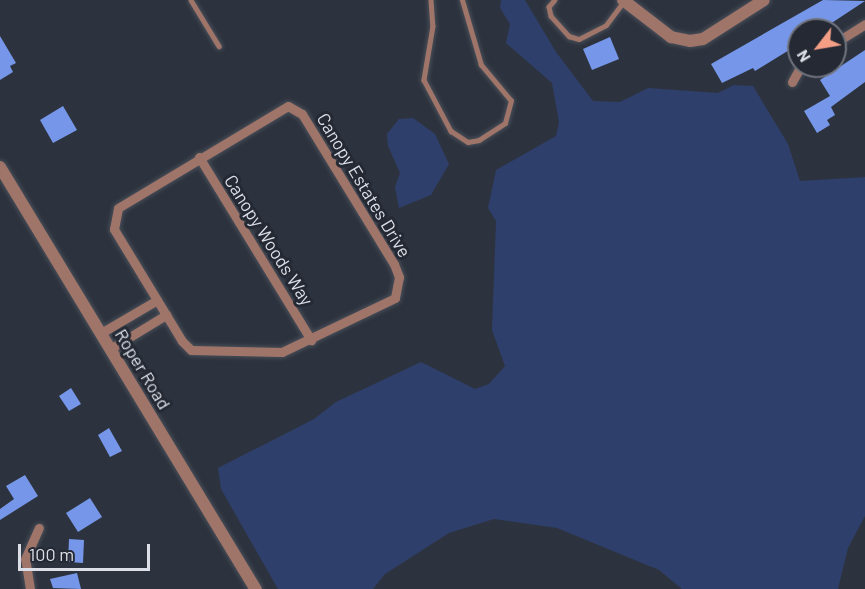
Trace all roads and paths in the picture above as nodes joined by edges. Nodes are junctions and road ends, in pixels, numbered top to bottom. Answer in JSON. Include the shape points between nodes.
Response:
{"nodes":[{"id":1,"x":193,"y":0,"type":"edge"},
{"id":2,"x":431,"y":0,"type":"edge"},
{"id":3,"x":462,"y":0,"type":"edge"},
{"id":4,"x":555,"y":0,"type":"edge"},
{"id":5,"x":623,"y":1,"type":"edge"},
{"id":6,"x":756,"y":2,"type":"edge"},
{"id":7,"x":865,"y":24,"type":"edge"},
{"id":8,"x":847,"y":35,"type":"edge"},
{"id":9,"x":219,"y":46,"type":"dead end"},
{"id":10,"x":794,"y":78,"type":"edge"},
{"id":11,"x":792,"y":82,"type":"dead end"},
{"id":12,"x":199,"y":157,"type":"junction"},
{"id":13,"x":0,"y":167,"type":"edge"},
{"id":14,"x":157,"y":300,"type":"junction"},
{"id":15,"x":166,"y":315,"type":"junction"},
{"id":16,"x":101,"y":333,"type":"junction"},
{"id":17,"x":311,"y":340,"type":"junction"},
{"id":18,"x":110,"y":349,"type":"junction"},
{"id":19,"x":39,"y":528,"type":"dead end"},
{"id":20,"x":30,"y":589,"type":"edge"},
{"id":21,"x":256,"y":589,"type":"edge"}],
"edges":[{"from":1,"to":9,"type":"lane"},
{"from":2,"to":3,"type":"lane","via":[[433,26],[424,80],[451,131],[468,142],[479,140],[505,123],[511,101],[481,65]]},
{"from":4,"to":5,"type":"lane","via":[[549,7],[551,16],[569,36],[579,39],[606,26]]},
{"from":5,"to":6,"type":"street","via":[[671,37],[690,41],[703,39]]},
{"from":7,"to":8,"type":"street"},
{"from":10,"to":11,"type":"street"},
{"from":12,"to":14,"type":"street","name":"Canopy Estates Drive","via":[[126,201],[114,218],[114,229]]},
{"from":12,"to":17,"type":"street","name":"Canopy Woods Way"},
{"from":12,"to":17,"type":"street","name":"Canopy Estates Drive","via":[[279,108],[296,108],[308,124],[399,277],[395,298],[389,303]]},
{"from":13,"to":16,"type":"street","name":"Roper Road"},
{"from":14,"to":15,"type":"street","name":"Canopy Estates Drive"},
{"from":14,"to":16,"type":"street"},
{"from":15,"to":17,"type":"street","name":"Canopy Estates Drive","via":[[191,350],[282,352]]},
{"from":15,"to":18,"type":"street"},
{"from":16,"to":18,"type":"street","name":"Roper Road"},
{"from":18,"to":21,"type":"street","name":"Roper Road"},
{"from":19,"to":20,"type":"street","via":[[25,559]]}]}
